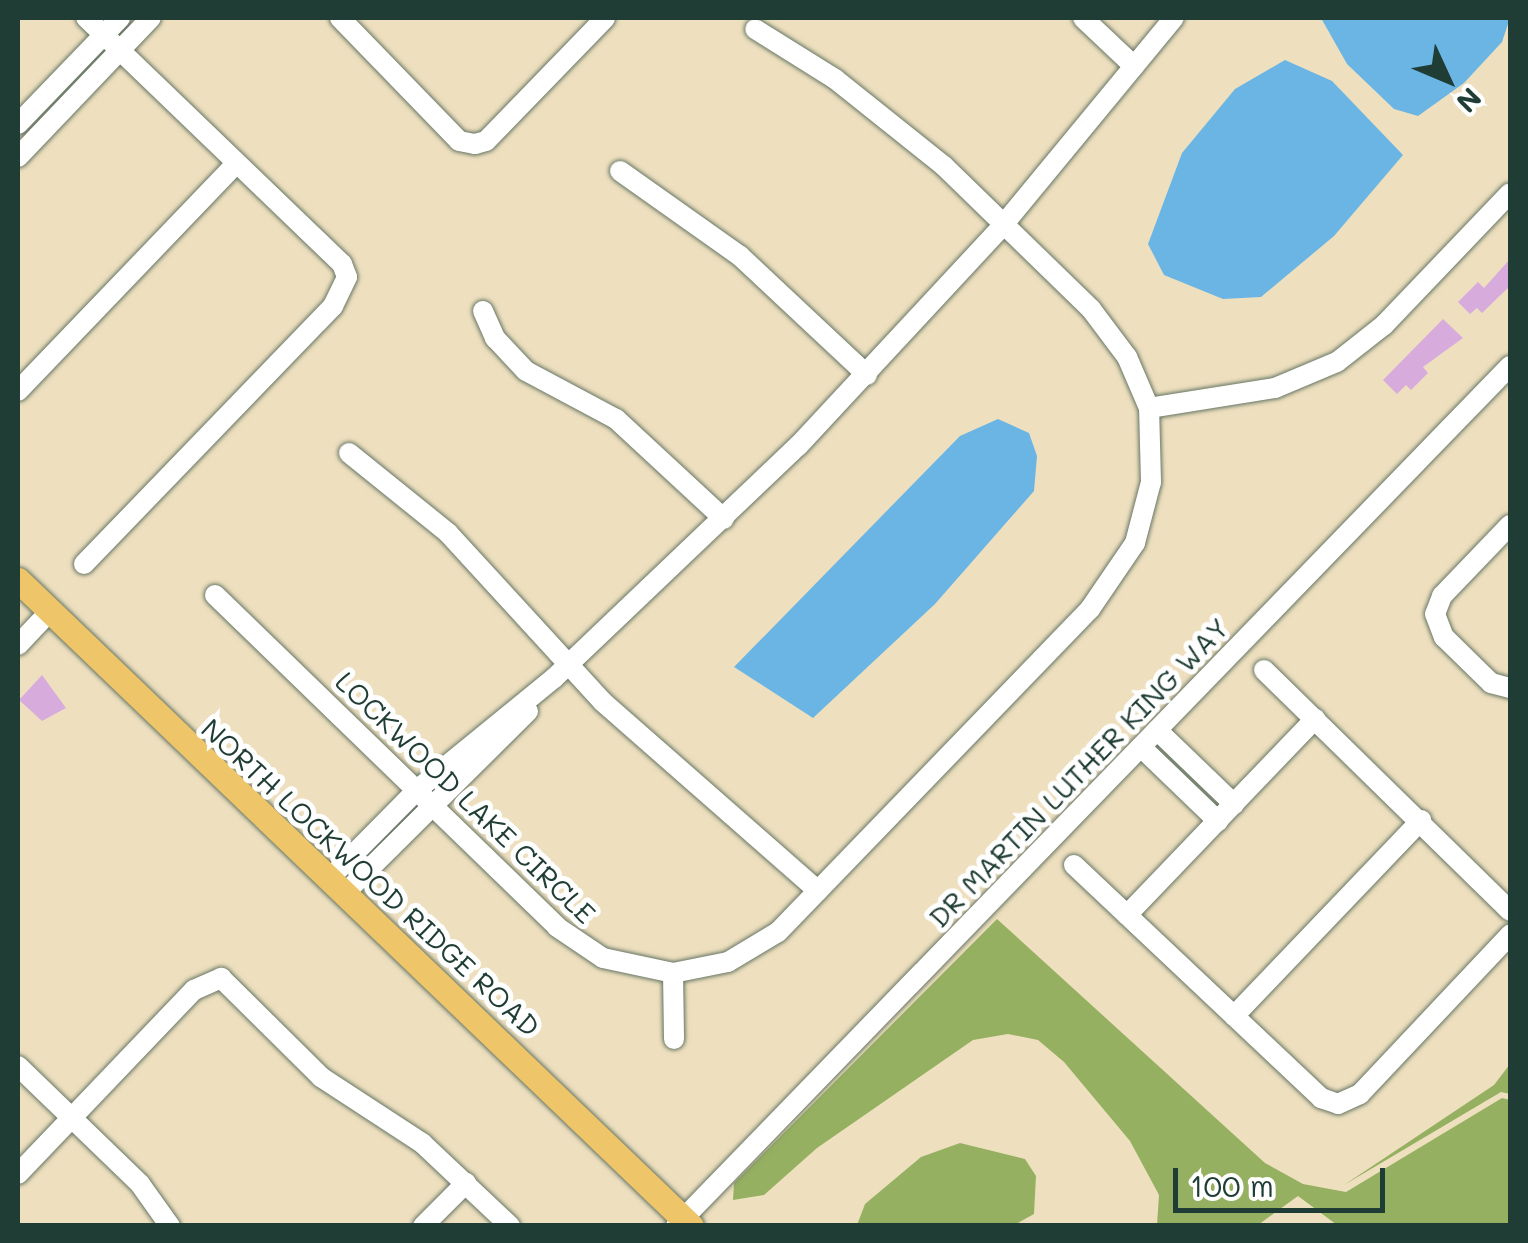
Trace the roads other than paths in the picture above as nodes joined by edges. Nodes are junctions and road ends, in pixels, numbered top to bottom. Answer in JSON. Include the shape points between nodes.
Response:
{"nodes":[{"id":1,"x":86,"y":18,"type":"edge"},
{"id":2,"x":120,"y":18,"type":"edge"},
{"id":3,"x":151,"y":18,"type":"edge"},
{"id":4,"x":340,"y":18,"type":"edge"},
{"id":5,"x":605,"y":18,"type":"edge"},
{"id":6,"x":1084,"y":18,"type":"edge"},
{"id":7,"x":1174,"y":18,"type":"edge"},
{"id":8,"x":756,"y":29,"type":"dead end"},
{"id":9,"x":104,"y":35,"type":"junction"},
{"id":10,"x":120,"y":50,"type":"junction"},
{"id":11,"x":1134,"y":66,"type":"junction"},
{"id":12,"x":18,"y":124,"type":"edge"},
{"id":13,"x":18,"y":157,"type":"edge"},
{"id":14,"x":235,"y":165,"type":"junction"},
{"id":15,"x":620,"y":171,"type":"dead end"},
{"id":16,"x":1510,"y":193,"type":"edge"},
{"id":17,"x":1004,"y":224,"type":"junction"},
{"id":18,"x":483,"y":311,"type":"dead end"},
{"id":19,"x":1510,"y":366,"type":"edge"},
{"id":20,"x":867,"y":375,"type":"junction"},
{"id":21,"x":18,"y":390,"type":"edge"},
{"id":22,"x":1149,"y":408,"type":"junction"},
{"id":23,"x":349,"y":453,"type":"dead end"},
{"id":24,"x":724,"y":519,"type":"junction"},
{"id":25,"x":1510,"y":525,"type":"edge"},
{"id":26,"x":84,"y":564,"type":"dead end"},
{"id":27,"x":18,"y":580,"type":"edge"},
{"id":28,"x":215,"y":595,"type":"dead end"},
{"id":29,"x":50,"y":611,"type":"junction"},
{"id":30,"x":18,"y":645,"type":"edge"},
{"id":31,"x":1264,"y":670,"type":"dead end"},
{"id":32,"x":560,"y":671,"type":"junction"},
{"id":33,"x":1510,"y":688,"type":"edge"},
{"id":34,"x":1316,"y":718,"type":"junction"},
{"id":35,"x":1157,"y":730,"type":"junction"},
{"id":36,"x":1141,"y":746,"type":"junction"},
{"id":37,"x":426,"y":796,"type":"junction"},
{"id":38,"x":1234,"y":804,"type":"junction"},
{"id":39,"x":1218,"y":820,"type":"junction"},
{"id":40,"x":1421,"y":820,"type":"junction"},
{"id":41,"x":1074,"y":866,"type":"dead end"},
{"id":42,"x":338,"y":885,"type":"junction"},
{"id":43,"x":818,"y":891,"type":"junction"},
{"id":44,"x":1510,"y":911,"type":"edge"},
{"id":45,"x":1127,"y":915,"type":"junction"},
{"id":46,"x":1510,"y":935,"type":"edge"},
{"id":47,"x":672,"y":973,"type":"junction"},
{"id":48,"x":1234,"y":1016,"type":"junction"},
{"id":49,"x":674,"y":1039,"type":"dead end"},
{"id":50,"x":18,"y":1066,"type":"edge"},
{"id":51,"x":71,"y":1118,"type":"junction"},
{"id":52,"x":18,"y":1174,"type":"edge"},
{"id":53,"x":466,"y":1182,"type":"junction"},
{"id":54,"x":690,"y":1223,"type":"edge"},
{"id":55,"x":170,"y":1226,"type":"edge"},
{"id":56,"x":423,"y":1226,"type":"edge"},
{"id":57,"x":510,"y":1226,"type":"edge"}],
"edges":[{"from":1,"to":9,"type":"street"},
{"from":2,"to":9,"type":"street"},
{"from":3,"to":10,"type":"street"},
{"from":4,"to":5,"type":"street","via":[[470,144],[486,141]]},
{"from":6,"to":11,"type":"street"},
{"from":7,"to":11,"type":"street"},
{"from":8,"to":17,"type":"street","via":[[890,120]]},
{"from":9,"to":10,"type":"street"},
{"from":9,"to":12,"type":"street"},
{"from":10,"to":13,"type":"street"},
{"from":10,"to":14,"type":"street"},
{"from":11,"to":17,"type":"street"},
{"from":14,"to":21,"type":"street"},
{"from":14,"to":26,"type":"street","via":[[342,264],[343,291]]},
{"from":15,"to":20,"type":"street","via":[[740,256]]},
{"from":16,"to":22,"type":"street","via":[[1384,325],[1337,362],[1276,388]]},
{"from":17,"to":20,"type":"street"},
{"from":17,"to":22,"type":"street","via":[[1113,335]]},
{"from":18,"to":24,"type":"street","via":[[495,338],[526,371],[616,419]]},
{"from":19,"to":35,"type":"street","name":"DR MARTIN LUTHER KING WAY"},
{"from":20,"to":24,"type":"street"},
{"from":22,"to":43,"type":"street","name":"LOCKWOOD LAKE CIRCLE","via":[[1151,482],[1135,543],[1112,583]]},
{"from":23,"to":32,"type":"street","via":[[448,533]]},
{"from":24,"to":32,"type":"street"},
{"from":25,"to":33,"type":"street","via":[[1442,596],[1435,614],[1444,636],[1491,683]]},
{"from":27,"to":29,"type":"main road","name":"NORTH LOCKWOOD RIDGE ROAD"},
{"from":28,"to":37,"type":"street","name":"LOCKWOOD LAKE CIRCLE"},
{"from":29,"to":30,"type":"street"},
{"from":29,"to":42,"type":"main road","name":"NORTH LOCKWOOD RIDGE ROAD"},
{"from":31,"to":34,"type":"street"},
{"from":32,"to":37,"type":"street"},
{"from":32,"to":43,"type":"street"},
{"from":34,"to":38,"type":"street"},
{"from":34,"to":40,"type":"street"},
{"from":35,"to":36,"type":"street","name":"DR MARTIN LUTHER KING WAY"},
{"from":35,"to":38,"type":"street"},
{"from":36,"to":39,"type":"street"},
{"from":36,"to":54,"type":"street","name":"DR MARTIN LUTHER KING WAY"},
{"from":37,"to":42,"type":"street"},
{"from":37,"to":47,"type":"street","name":"LOCKWOOD LAKE CIRCLE","via":[[579,944],[630,968]]},
{"from":38,"to":39,"type":"street"},
{"from":39,"to":45,"type":"street"},
{"from":40,"to":44,"type":"street"},
{"from":40,"to":48,"type":"street"},
{"from":41,"to":45,"type":"street"},
{"from":42,"to":54,"type":"main road","name":"NORTH LOCKWOOD RIDGE ROAD"},
{"from":43,"to":47,"type":"street","name":"LOCKWOOD LAKE CIRCLE","via":[[749,952]]},
{"from":45,"to":48,"type":"street"},
{"from":46,"to":48,"type":"street","via":[[1352,1101],[1326,1102]]},
{"from":47,"to":49,"type":"street"},
{"from":50,"to":51,"type":"street"},
{"from":51,"to":52,"type":"street"},
{"from":51,"to":53,"type":"street","via":[[194,990],[212,978],[228,980],[321,1077]]},
{"from":51,"to":55,"type":"street","via":[[140,1184]]},
{"from":53,"to":56,"type":"street"},
{"from":53,"to":57,"type":"street"}]}
